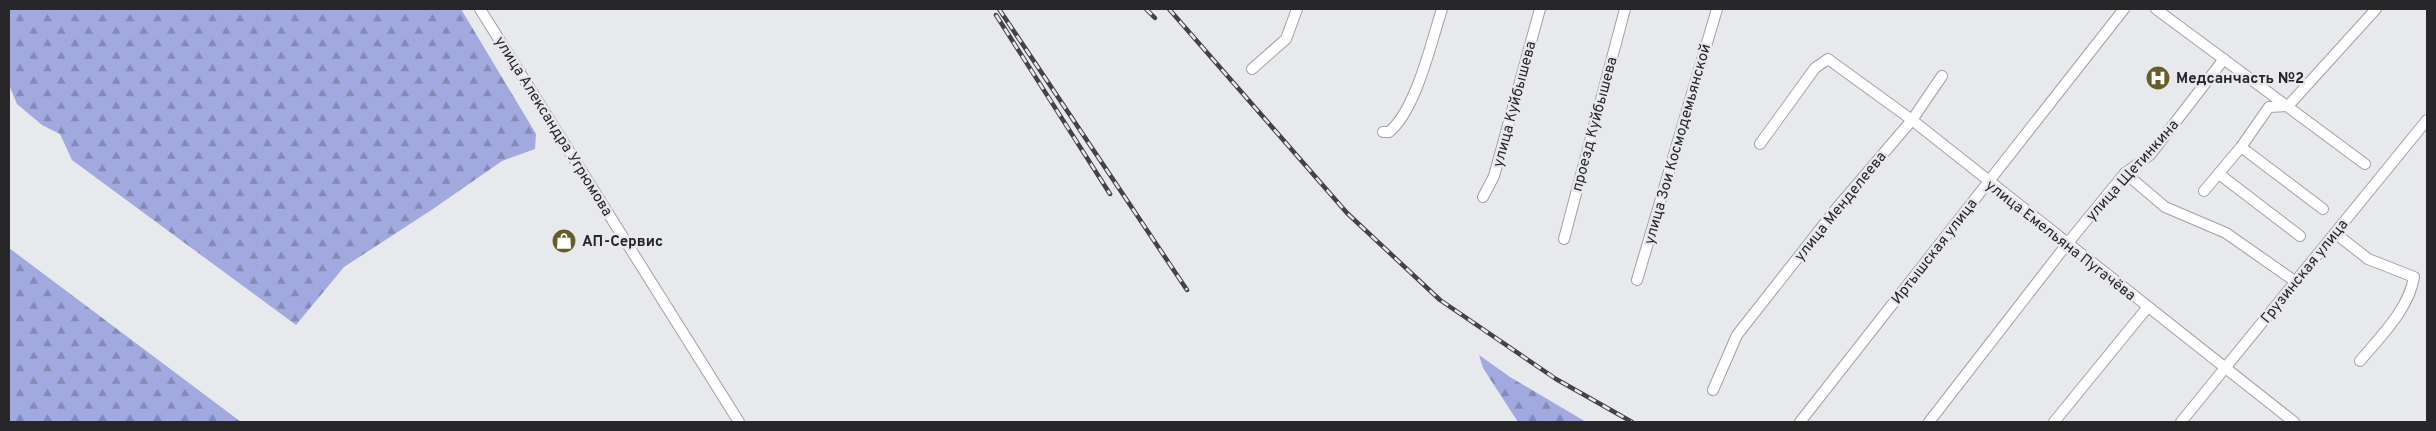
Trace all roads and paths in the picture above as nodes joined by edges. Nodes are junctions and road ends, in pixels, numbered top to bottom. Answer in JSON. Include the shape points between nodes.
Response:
{"nodes":[{"id":1,"x":480,"y":9,"type":"edge"},
{"id":2,"x":1297,"y":9,"type":"edge"},
{"id":3,"x":1442,"y":9,"type":"edge"},
{"id":4,"x":1540,"y":9,"type":"edge"},
{"id":5,"x":1625,"y":9,"type":"edge"},
{"id":6,"x":1717,"y":9,"type":"edge"},
{"id":7,"x":2124,"y":9,"type":"edge"},
{"id":8,"x":2156,"y":9,"type":"edge"},
{"id":9,"x":2376,"y":9,"type":"edge"},
{"id":10,"x":2224,"y":60,"type":"junction"},
{"id":11,"x":1252,"y":69,"type":"dead end"},
{"id":12,"x":1942,"y":76,"type":"dead end"},
{"id":13,"x":2288,"y":106,"type":"junction"},
{"id":14,"x":1912,"y":120,"type":"junction"},
{"id":15,"x":2427,"y":120,"type":"edge"},
{"id":16,"x":1383,"y":132,"type":"dead end"},
{"id":17,"x":1760,"y":144,"type":"dead end"},
{"id":18,"x":2241,"y":147,"type":"junction"},
{"id":19,"x":2365,"y":164,"type":"dead end"},
{"id":20,"x":2125,"y":174,"type":"junction"},
{"id":21,"x":2219,"y":174,"type":"junction"},
{"id":22,"x":1987,"y":182,"type":"junction"},
{"id":23,"x":2204,"y":191,"type":"dead end"},
{"id":24,"x":1483,"y":197,"type":"dead end"},
{"id":25,"x":2323,"y":209,"type":"dead end"},
{"id":26,"x":2335,"y":233,"type":"junction"},
{"id":27,"x":2300,"y":236,"type":"dead end"},
{"id":28,"x":1564,"y":239,"type":"dead end"},
{"id":29,"x":2067,"y":244,"type":"junction"},
{"id":30,"x":1637,"y":280,"type":"dead end"},
{"id":31,"x":2296,"y":282,"type":"junction"},
{"id":32,"x":2147,"y":308,"type":"junction"},
{"id":33,"x":2360,"y":362,"type":"dead end"},
{"id":34,"x":2224,"y":368,"type":"junction"},
{"id":35,"x":1713,"y":390,"type":"dead end"},
{"id":36,"x":739,"y":422,"type":"edge"},
{"id":37,"x":1800,"y":422,"type":"edge"},
{"id":38,"x":1929,"y":422,"type":"edge"},
{"id":39,"x":2054,"y":422,"type":"edge"},
{"id":40,"x":2181,"y":422,"type":"edge"},
{"id":41,"x":2294,"y":422,"type":"edge"}],
"edges":[{"from":1,"to":36,"type":"street","name":"улица Александра Угрюмова"},
{"from":2,"to":11,"type":"street","via":[[1286,39]]},
{"from":3,"to":16,"type":"street","via":[[1411,102],[1394,127]]},
{"from":4,"to":24,"type":"street","name":"улица Куйбышева","via":[[1494,176]]},
{"from":5,"to":28,"type":"street","name":"проезд Куйбышева"},
{"from":6,"to":30,"type":"street","name":"улица Зои Космодемьянской"},
{"from":7,"to":22,"type":"street","name":"Иртышская улица"},
{"from":8,"to":10,"type":"street"},
{"from":9,"to":13,"type":"street"},
{"from":10,"to":13,"type":"street"},
{"from":10,"to":20,"type":"street","name":"улица Щетинкина","via":[[2150,155]]},
{"from":12,"to":14,"type":"street","name":"улица Менделеева"},
{"from":13,"to":18,"type":"street","via":[[2269,107]]},
{"from":13,"to":19,"type":"street"},
{"from":14,"to":17,"type":"street","name":"улица Емельяна Пугачёва","via":[[1828,59],[1815,68]]},
{"from":14,"to":22,"type":"street","name":"улица Емельяна Пугачёва"},
{"from":14,"to":35,"type":"street","name":"улица Менделеева","via":[[1836,209],[1737,335]]},
{"from":15,"to":26,"type":"street","name":"Грузинская улица"},
{"from":18,"to":21,"type":"street"},
{"from":18,"to":25,"type":"street"},
{"from":20,"to":29,"type":"street","name":"улица Щетинкина"},
{"from":20,"to":31,"type":"street","via":[[2165,207],[2226,233]]},
{"from":21,"to":23,"type":"street"},
{"from":21,"to":27,"type":"street"},
{"from":22,"to":29,"type":"street","name":"улица Емельяна Пугачёва"},
{"from":22,"to":37,"type":"street","name":"Иртышская улица"},
{"from":26,"to":31,"type":"street","name":"Грузинская улица"},
{"from":26,"to":33,"type":"street","via":[[2368,259],[2414,277],[2412,290],[2397,314]]},
{"from":29,"to":32,"type":"street","name":"улица Емельяна Пугачёва"},
{"from":29,"to":38,"type":"street","name":"улица Щетинкина"},
{"from":31,"to":34,"type":"street","name":"Грузинская улица"},
{"from":32,"to":34,"type":"street","name":"улица Емельяна Пугачёва"},
{"from":32,"to":39,"type":"street"},
{"from":34,"to":40,"type":"street","name":"Грузинская улица"},
{"from":34,"to":41,"type":"street","name":"улица Емельяна Пугачёва"}]}
